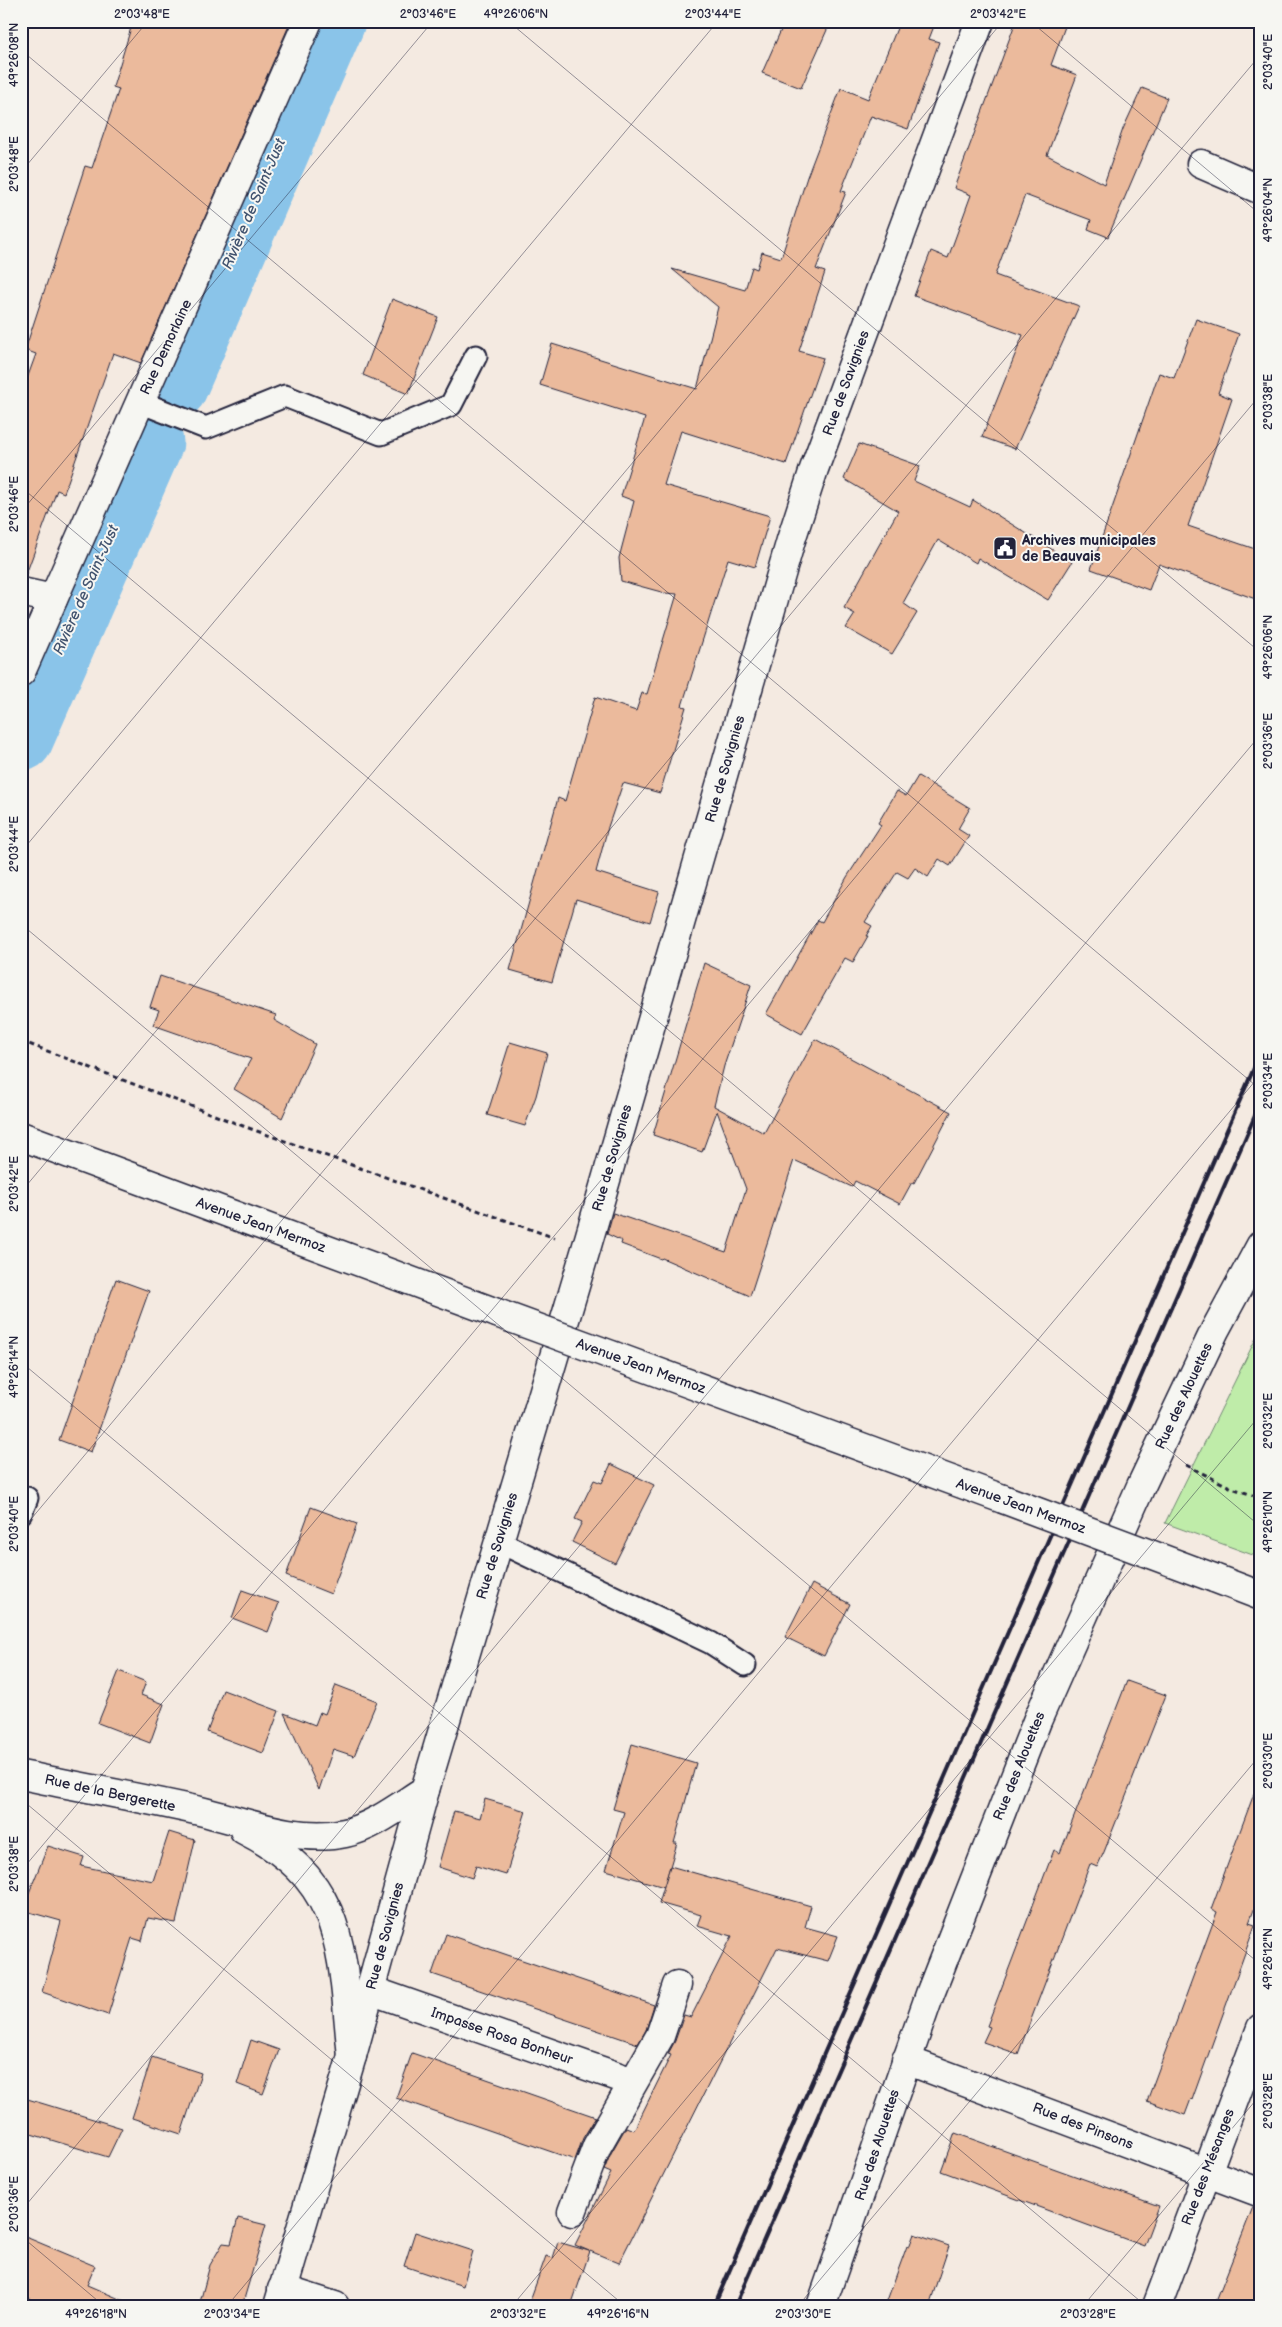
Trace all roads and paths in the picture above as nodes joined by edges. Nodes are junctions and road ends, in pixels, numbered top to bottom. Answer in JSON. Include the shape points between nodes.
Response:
{"nodes":[{"id":1,"x":308,"y":21,"type":"edge"},
{"id":2,"x":980,"y":21,"type":"edge"},
{"id":3,"x":1201,"y":164,"type":"dead end"},
{"id":4,"x":1261,"y":190,"type":"edge"},
{"id":5,"x":476,"y":356,"type":"dead end"},
{"id":6,"x":140,"y":402,"type":"junction"},
{"id":7,"x":21,"y":592,"type":"edge"},
{"id":8,"x":53,"y":599,"type":"junction"},
{"id":9,"x":21,"y":672,"type":"edge"},
{"id":10,"x":21,"y":1041,"type":"edge"},
{"id":11,"x":21,"y":1136,"type":"edge"},
{"id":12,"x":1261,"y":1245,"type":"edge"},
{"id":13,"x":586,"y":1249,"type":"junction"},
{"id":14,"x":1158,"y":1451,"type":"junction"},
{"id":15,"x":1261,"y":1498,"type":"edge"},
{"id":16,"x":499,"y":1542,"type":"junction"},
{"id":17,"x":1261,"y":1596,"type":"edge"},
{"id":18,"x":745,"y":1666,"type":"dead end"},
{"id":19,"x":21,"y":1775,"type":"edge"},
{"id":20,"x":425,"y":1790,"type":"junction"},
{"id":21,"x":199,"y":1811,"type":"junction"},
{"id":22,"x":677,"y":1985,"type":"dead end"},
{"id":23,"x":370,"y":1990,"type":"junction"},
{"id":24,"x":1261,"y":2028,"type":"edge"},
{"id":25,"x":352,"y":2056,"type":"junction"},
{"id":26,"x":906,"y":2060,"type":"junction"},
{"id":27,"x":633,"y":2082,"type":"junction"},
{"id":28,"x":1206,"y":2172,"type":"junction"},
{"id":29,"x":1261,"y":2193,"type":"edge"},
{"id":30,"x":572,"y":2212,"type":"dead end"},
{"id":31,"x":280,"y":2297,"type":"edge"},
{"id":32,"x":335,"y":2306,"type":"edge"},
{"id":33,"x":821,"y":2306,"type":"edge"},
{"id":34,"x":1157,"y":2306,"type":"edge"}],
"edges":[{"from":1,"to":6,"type":"street","name":"Rue Demorlaine"},
{"from":2,"to":13,"type":"street","name":"Rue de Savignies","via":[[802,504]]},
{"from":3,"to":4,"type":"street"},
{"from":5,"to":6,"type":"lane","via":[[451,405],[381,434],[285,396],[206,428]]},
{"from":6,"to":8,"type":"street","name":"Rue Demorlaine"},
{"from":7,"to":8,"type":"street"},
{"from":8,"to":9,"type":"street","name":"Rue Demorlaine"},
{"from":10,"to":13,"type":"path","via":[[243,1126]]},
{"from":11,"to":17,"type":"street","name":"Avenue Jean Mermoz","bridge":true},
{"from":12,"to":14,"type":"street","name":"Rue des Alouettes","via":[[1223,1314]]},
{"from":13,"to":16,"type":"street","name":"Rue de Savignies"},
{"from":14,"to":15,"type":"path","via":[[1232,1488]]},
{"from":14,"to":26,"type":"street","name":"Rue des Alouettes","via":[[1037,1722]]},
{"from":16,"to":18,"type":"lane","via":[[711,1643]]},
{"from":16,"to":20,"type":"street","name":"Rue de Savignies"},
{"from":19,"to":21,"type":"street","name":"Rue de la Bergerette"},
{"from":20,"to":21,"type":"street","name":"Rue de la Bergerette","via":[[368,1824],[346,1833],[322,1836],[295,1834]]},
{"from":20,"to":23,"type":"street","name":"Rue de Savignies"},
{"from":21,"to":25,"type":"street","name":"Rue de la Bergerette","via":[[259,1838],[291,1860],[316,1888],[333,1922],[338,1944]]},
{"from":22,"to":27,"type":"street","via":[[660,2036]]},
{"from":23,"to":25,"type":"street","name":"Rue de Savignies"},
{"from":23,"to":27,"type":"street","name":"Impasse Rosa Bonheur"},
{"from":24,"to":28,"type":"street","name":"Rue des Mésanges"},
{"from":25,"to":31,"type":"street","name":"Rue de Savignies"},
{"from":26,"to":28,"type":"street","name":"Rue des Pinsons"},
{"from":26,"to":33,"type":"street","name":"Rue des Alouettes"},
{"from":27,"to":30,"type":"street","via":[[597,2146]]},
{"from":28,"to":29,"type":"street","name":"Rue des Pinsons"},
{"from":28,"to":34,"type":"street","name":"Rue des Mésanges"},
{"from":31,"to":32,"type":"street"}]}
